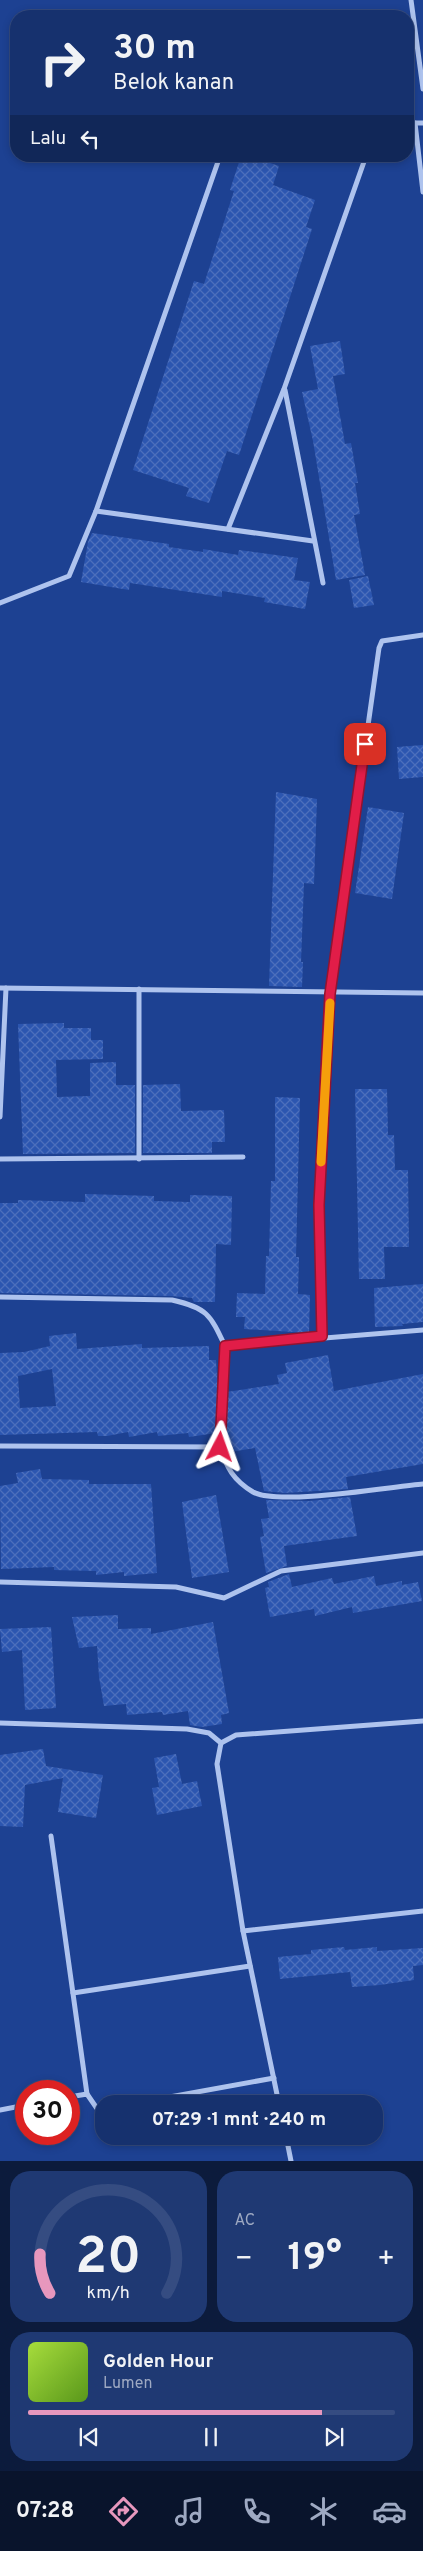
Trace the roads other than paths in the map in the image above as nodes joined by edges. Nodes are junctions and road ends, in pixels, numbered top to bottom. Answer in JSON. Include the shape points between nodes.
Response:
{"nodes":[{"id":1,"x":414,"y":22,"type":"edge"},
{"id":2,"x":423,"y":89,"type":"edge"},
{"id":3,"x":415,"y":123,"type":"joint"},
{"id":4,"x":423,"y":124,"type":"edge"},
{"id":5,"x":218,"y":162,"type":"edge"},
{"id":6,"x":364,"y":162,"type":"edge"},
{"id":7,"x":423,"y":192,"type":"edge"},
{"id":8,"x":284,"y":389,"type":"junction"},
{"id":9,"x":96,"y":511,"type":"junction"},
{"id":10,"x":228,"y":529,"type":"junction"},
{"id":11,"x":314,"y":541,"type":"junction"},
{"id":12,"x":323,"y":583,"type":"dead end"},
{"id":13,"x":0,"y":603,"type":"edge"},
{"id":14,"x":423,"y":635,"type":"edge"},
{"id":15,"x":3,"y":988,"type":"edge"},
{"id":16,"x":139,"y":989,"type":"junction"},
{"id":17,"x":423,"y":993,"type":"edge"},
{"id":18,"x":330,"y":994,"type":"junction"},
{"id":19,"x":0,"y":1117,"type":"edge"},
{"id":20,"x":243,"y":1157,"type":"dead end"},
{"id":21,"x":0,"y":1159,"type":"edge"},
{"id":22,"x":139,"y":1159,"type":"junction"},
{"id":23,"x":0,"y":1297,"type":"edge"},
{"id":24,"x":423,"y":1330,"type":"edge"},
{"id":25,"x":322,"y":1336,"type":"junction"},
{"id":26,"x":225,"y":1346,"type":"junction"},
{"id":27,"x":0,"y":1446,"type":"edge"},
{"id":28,"x":220,"y":1447,"type":"junction"},
{"id":29,"x":423,"y":1484,"type":"edge"},
{"id":30,"x":423,"y":1553,"type":"edge"},
{"id":31,"x":0,"y":1582,"type":"edge"},
{"id":32,"x":423,"y":1720,"type":"edge"},
{"id":33,"x":0,"y":1723,"type":"edge"},
{"id":34,"x":221,"y":1743,"type":"junction"},
{"id":35,"x":51,"y":1836,"type":"dead end"},
{"id":36,"x":423,"y":1910,"type":"edge"},
{"id":37,"x":243,"y":1931,"type":"junction"},
{"id":38,"x":250,"y":1966,"type":"junction"},
{"id":39,"x":73,"y":1992,"type":"junction"},
{"id":40,"x":274,"y":2078,"type":"junction"},
{"id":41,"x":87,"y":2094,"type":"junction"},
{"id":42,"x":80,"y":2095,"type":"edge"},
{"id":43,"x":180,"y":2095,"type":"edge"},
{"id":44,"x":277,"y":2095,"type":"edge"},
{"id":45,"x":95,"y":2106,"type":"edge"},
{"id":46,"x":15,"y":2107,"type":"edge"},
{"id":47,"x":0,"y":2110,"type":"edge"},
{"id":48,"x":288,"y":2145,"type":"edge"},
{"id":49,"x":291,"y":2161,"type":"edge"}],
"edges":[{"from":1,"to":2,"type":"street"},
{"from":3,"to":4,"type":"street"},
{"from":3,"to":7,"type":"street"},
{"from":5,"to":9,"type":"street"},
{"from":6,"to":8,"type":"street"},
{"from":8,"to":10,"type":"street"},
{"from":8,"to":11,"type":"street"},
{"from":9,"to":10,"type":"street"},
{"from":9,"to":13,"type":"street","via":[[69,576]]},
{"from":10,"to":11,"type":"street"},
{"from":11,"to":12,"type":"street"},
{"from":14,"to":18,"type":"street","via":[[388,638],[379,648]]},
{"from":15,"to":16,"type":"street"},
{"from":15,"to":19,"type":"street"},
{"from":16,"to":18,"type":"street"},
{"from":16,"to":22,"type":"street"},
{"from":17,"to":18,"type":"street"},
{"from":18,"to":25,"type":"street","via":[[319,1205]]},
{"from":20,"to":22,"type":"street"},
{"from":21,"to":22,"type":"street"},
{"from":23,"to":26,"type":"street","via":[[172,1300],[197,1306],[208,1316]]},
{"from":24,"to":25,"type":"street"},
{"from":25,"to":26,"type":"street"},
{"from":26,"to":28,"type":"street"},
{"from":27,"to":28,"type":"street"},
{"from":28,"to":29,"type":"street","via":[[228,1472],[254,1492],[292,1498]]},
{"from":30,"to":31,"type":"street","via":[[281,1571],[224,1598],[176,1587]]},
{"from":32,"to":34,"type":"street","via":[[236,1735]]},
{"from":33,"to":34,"type":"street","via":[[178,1729],[209,1733]]},
{"from":34,"to":37,"type":"street","via":[[217,1764]]},
{"from":35,"to":39,"type":"street"},
{"from":36,"to":37,"type":"street"},
{"from":37,"to":38,"type":"street"},
{"from":38,"to":39,"type":"street"},
{"from":38,"to":40,"type":"street"},
{"from":39,"to":41,"type":"street"},
{"from":40,"to":43,"type":"street"},
{"from":40,"to":44,"type":"street"},
{"from":41,"to":42,"type":"street"},
{"from":41,"to":45,"type":"street"},
{"from":46,"to":47,"type":"street"},
{"from":48,"to":49,"type":"street"}]}
